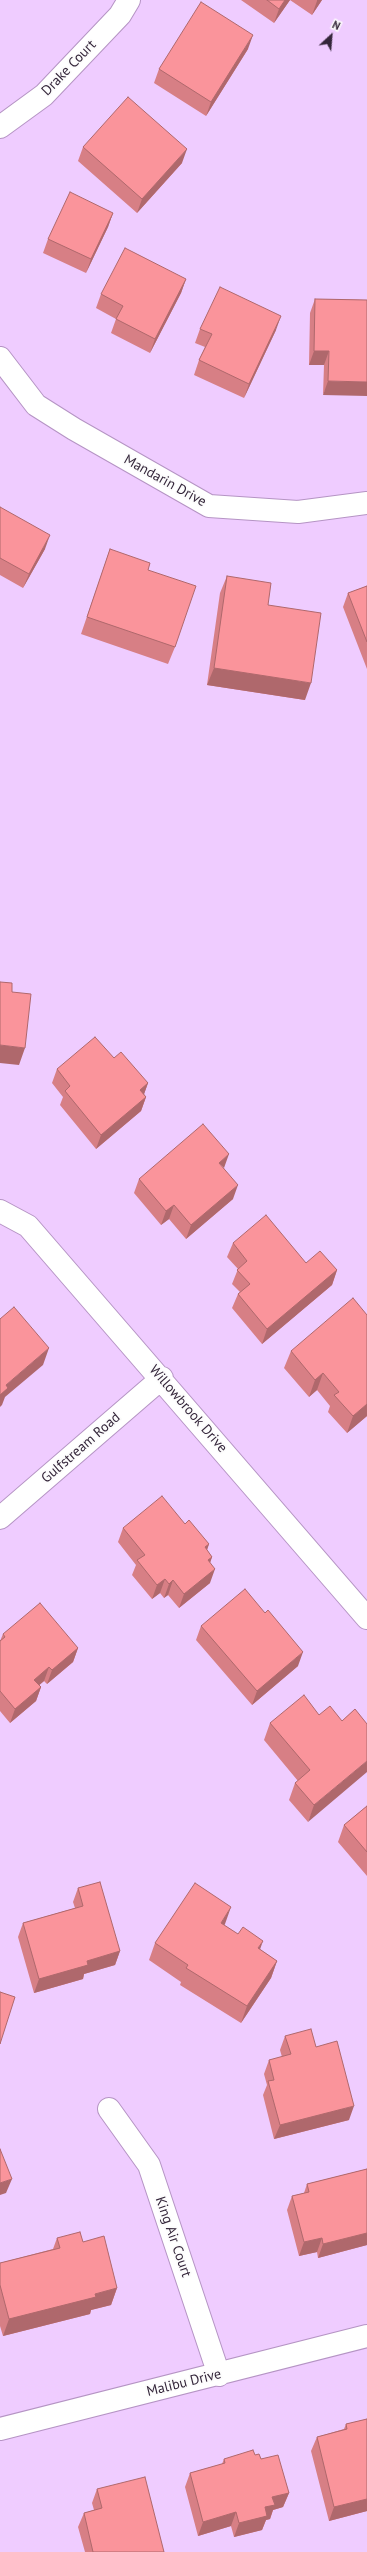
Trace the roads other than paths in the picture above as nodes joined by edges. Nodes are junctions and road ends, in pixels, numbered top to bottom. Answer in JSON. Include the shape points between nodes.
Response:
{"nodes":[{"id":1,"x":129,"y":0,"type":"edge"},
{"id":2,"x":0,"y":128,"type":"edge"},
{"id":3,"x":0,"y":358,"type":"edge"},
{"id":4,"x":367,"y":504,"type":"edge"},
{"id":5,"x":0,"y":1211,"type":"edge"},
{"id":6,"x":162,"y":1378,"type":"junction"},
{"id":7,"x":0,"y":1518,"type":"edge"},
{"id":8,"x":367,"y":1618,"type":"edge"},
{"id":9,"x":109,"y":2109,"type":"dead end"},
{"id":10,"x":367,"y":2336,"type":"edge"},
{"id":11,"x":219,"y":2374,"type":"junction"},
{"id":12,"x":0,"y":2429,"type":"edge"}],
"edges":[{"from":1,"to":2,"type":"street","name":"Drake Court","via":[[120,15],[44,95]]},
{"from":3,"to":4,"type":"street","name":"Mandarin Drive","via":[[36,405],[209,506],[298,512]]},
{"from":5,"to":6,"type":"street","name":"Willowbrook Drive","via":[[28,1226]]},
{"from":6,"to":7,"type":"street","name":"Gulfstream Road"},
{"from":6,"to":8,"type":"street","name":"Willowbrook Drive"},
{"from":9,"to":11,"type":"street","name":"King Air Court","via":[[149,2165]]},
{"from":10,"to":11,"type":"street","name":"Malibu Drive"},
{"from":11,"to":12,"type":"street","name":"Malibu Drive"}]}
